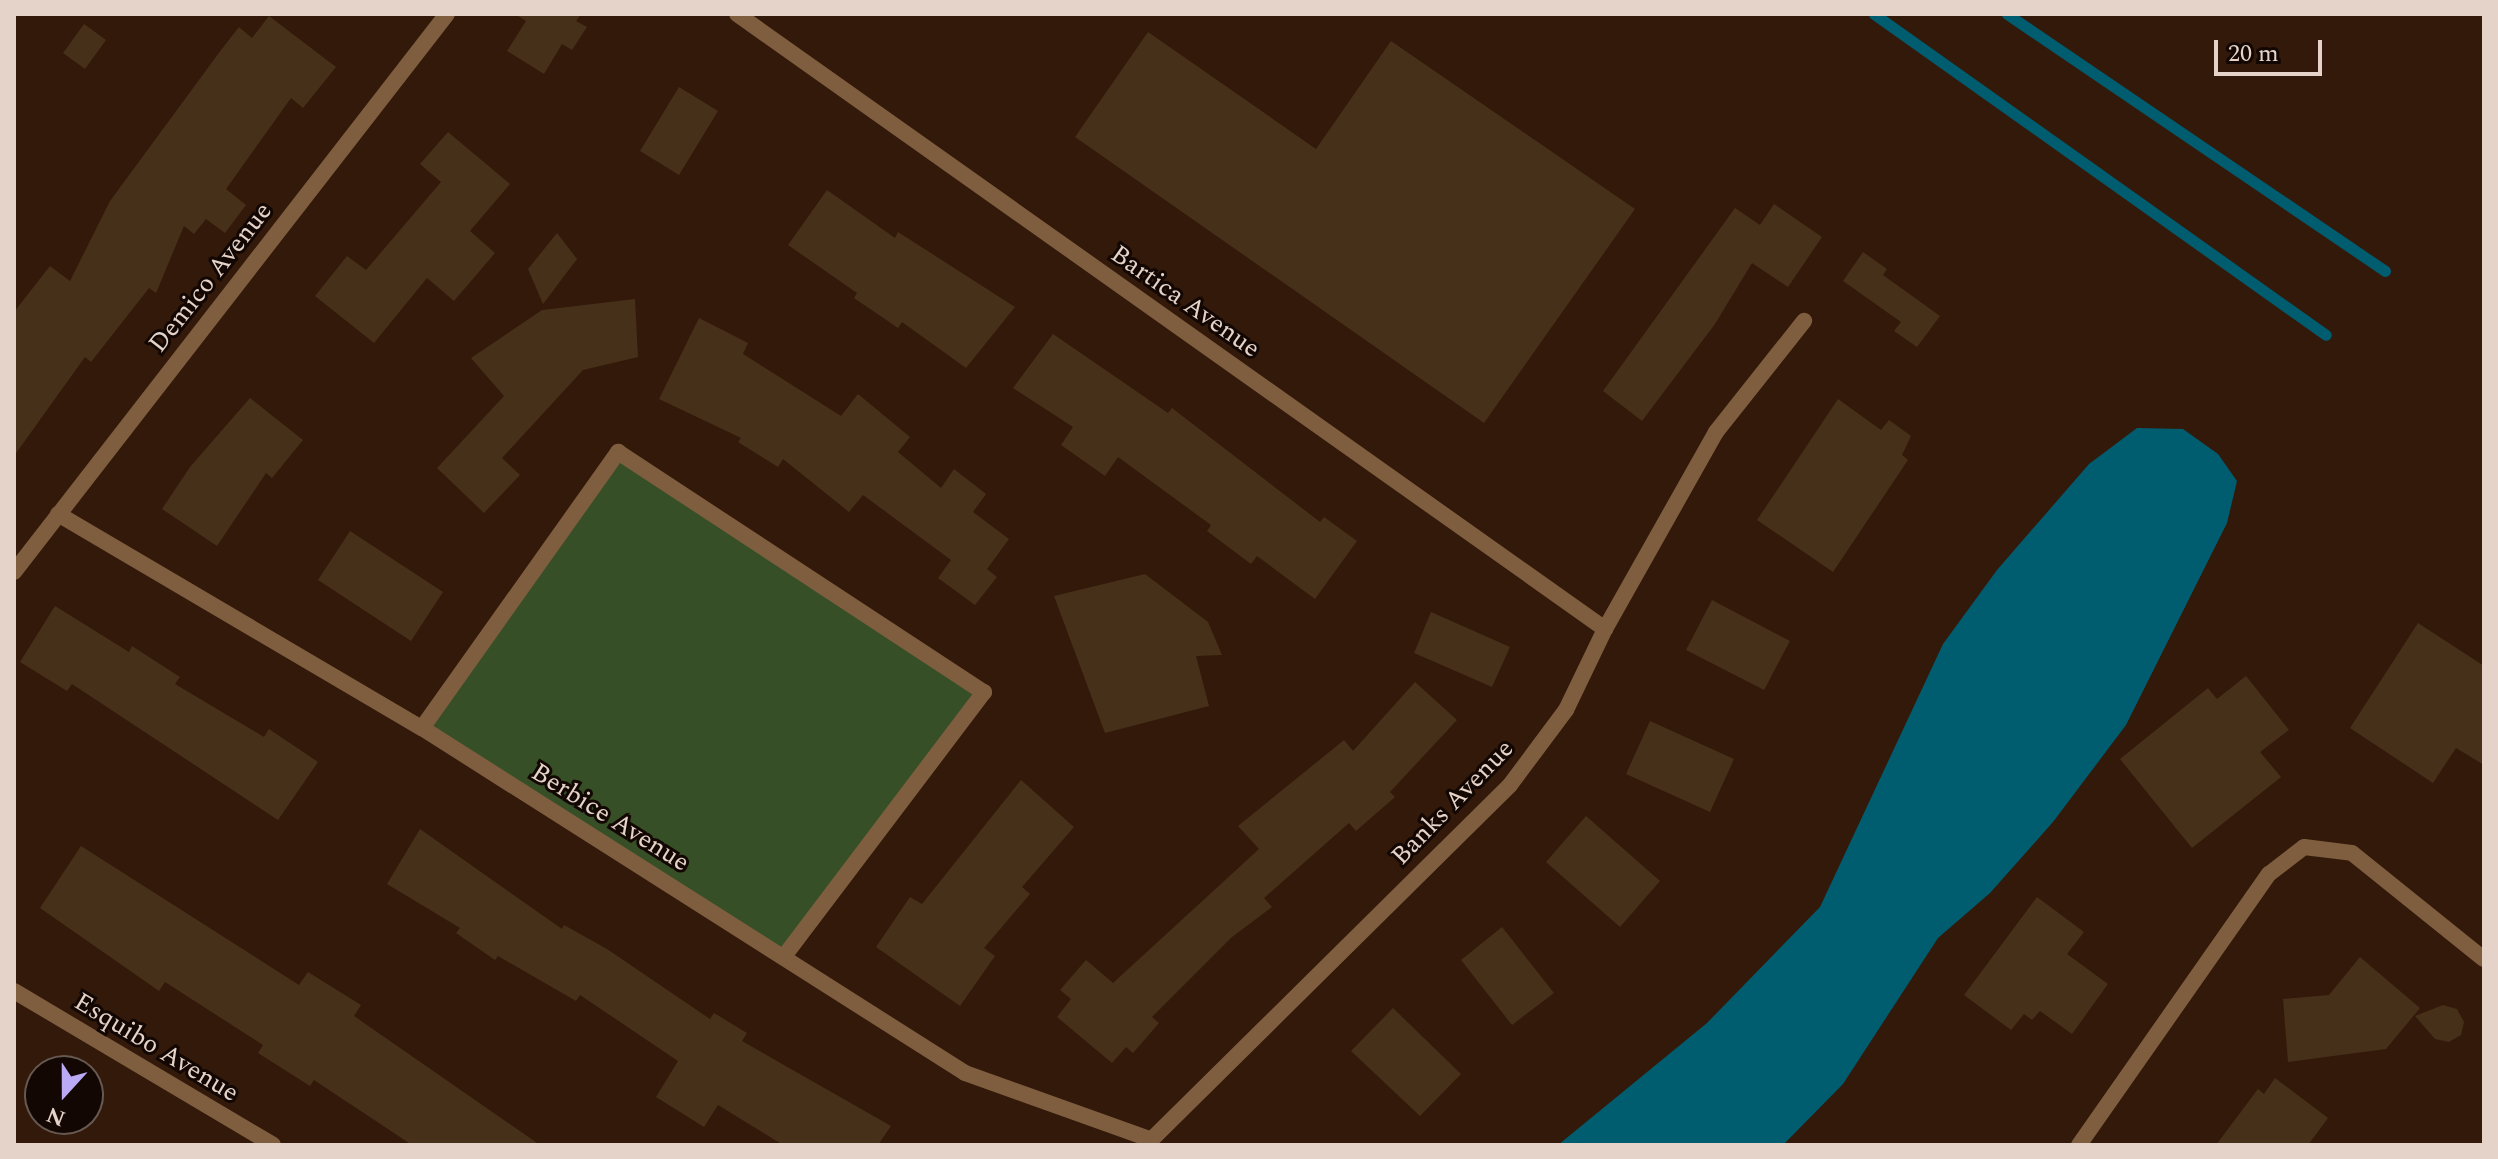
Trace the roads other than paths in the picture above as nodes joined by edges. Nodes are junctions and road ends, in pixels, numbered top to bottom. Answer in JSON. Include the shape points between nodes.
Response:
{"nodes":[{"id":1,"x":447,"y":14,"type":"edge"},
{"id":2,"x":737,"y":14,"type":"edge"},
{"id":3,"x":1804,"y":321,"type":"dead end"},
{"id":4,"x":58,"y":514,"type":"junction"},
{"id":5,"x":14,"y":572,"type":"edge"},
{"id":6,"x":1605,"y":629,"type":"junction"},
{"id":7,"x":422,"y":728,"type":"junction"},
{"id":8,"x":784,"y":956,"type":"junction"},
{"id":9,"x":2484,"y":959,"type":"edge"},
{"id":10,"x":14,"y":991,"type":"edge"},
{"id":11,"x":1146,"y":1142,"type":"edge"},
{"id":12,"x":273,"y":1145,"type":"edge"},
{"id":13,"x":2079,"y":1145,"type":"edge"}],
"edges":[{"from":1,"to":4,"type":"street","name":"Demico Avenue"},
{"from":2,"to":6,"type":"street","name":"Bartica Avenue"},
{"from":3,"to":6,"type":"street","name":"Banks Avenue","via":[[1716,432]]},
{"from":4,"to":5,"type":"street","name":"Demico Avenue"},
{"from":4,"to":7,"type":"street","name":"Berbice Avenue"},
{"from":6,"to":11,"type":"street","name":"Banks Avenue","via":[[1566,710],[1510,785]]},
{"from":7,"to":8,"type":"street","name":"Berbice Avenue"},
{"from":7,"to":8,"type":"street","via":[[618,452],[984,692]]},
{"from":8,"to":11,"type":"street","name":"Berbice Avenue","via":[[965,1073]]},
{"from":9,"to":13,"type":"street","via":[[2352,853],[2304,847],[2269,874]]},
{"from":10,"to":12,"type":"street","name":"Esquibo Avenue"}]}
